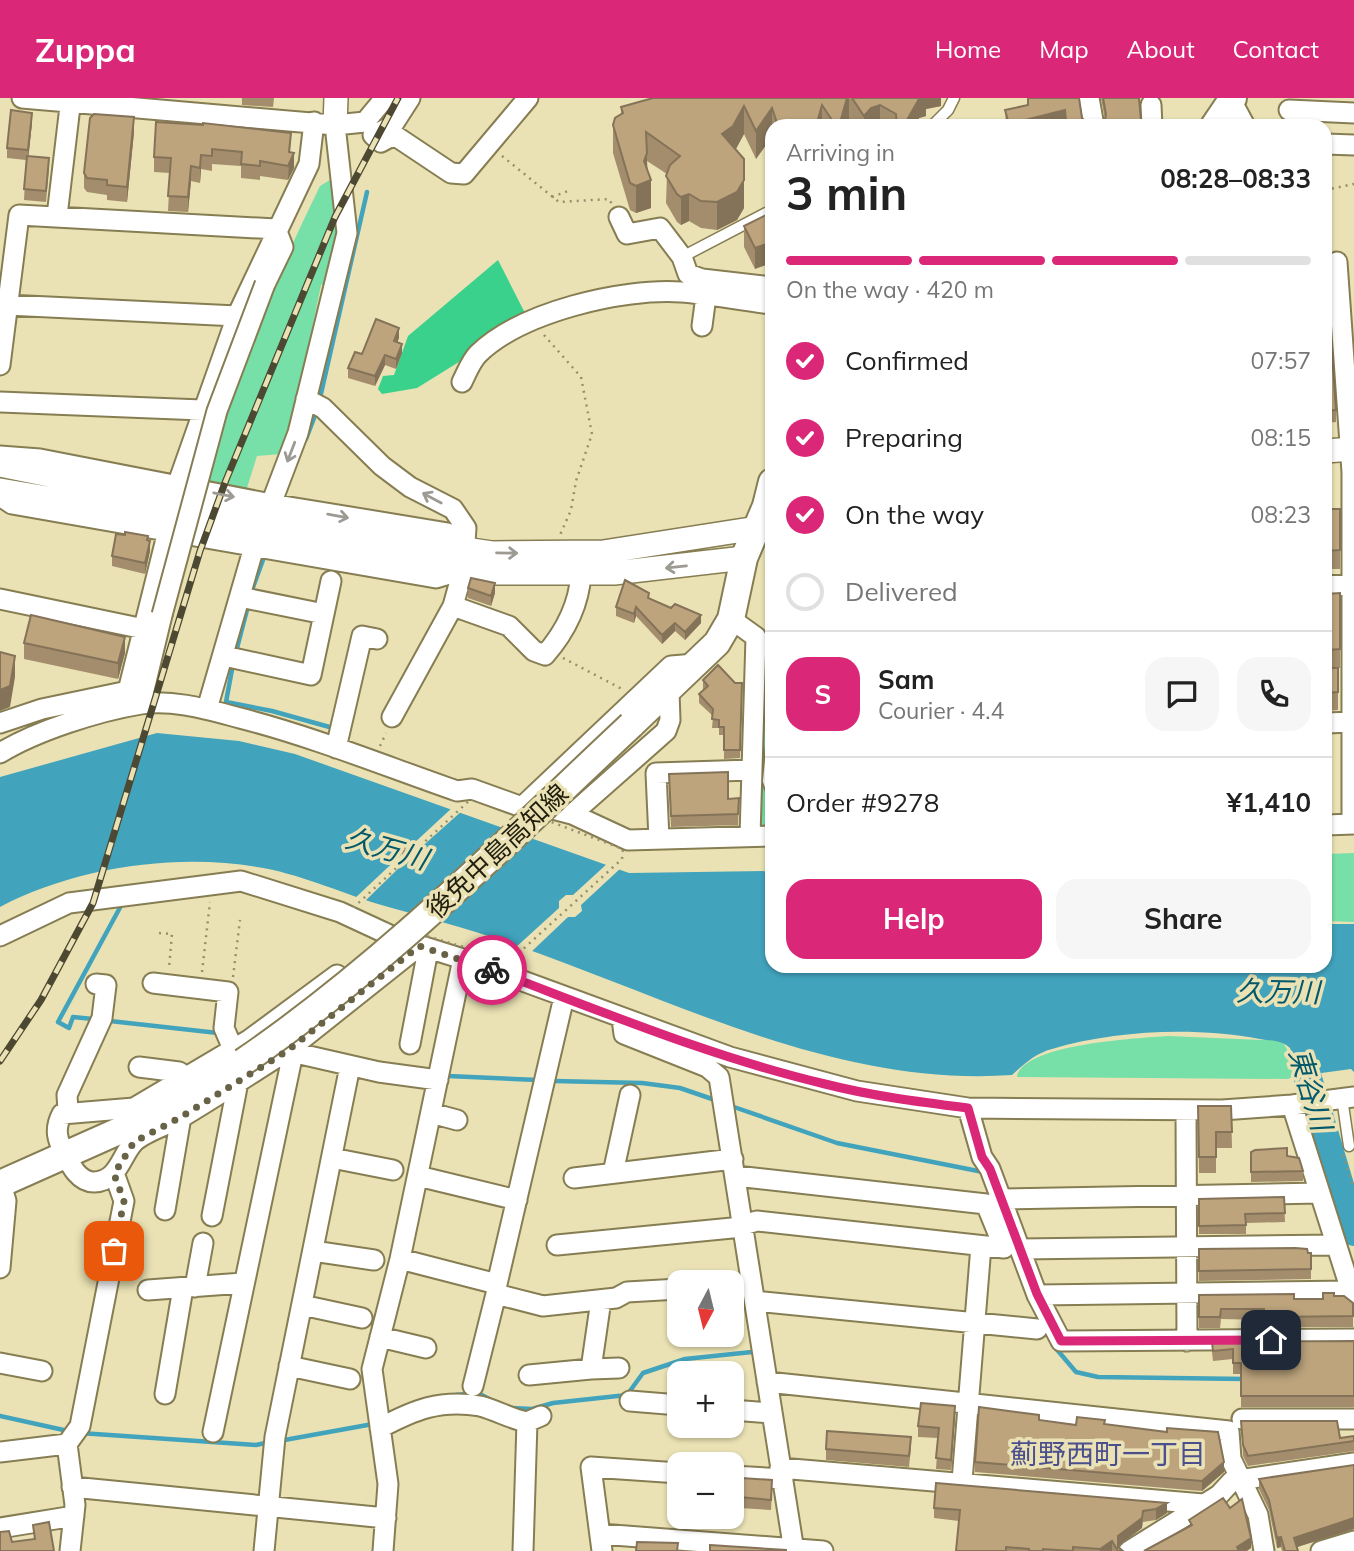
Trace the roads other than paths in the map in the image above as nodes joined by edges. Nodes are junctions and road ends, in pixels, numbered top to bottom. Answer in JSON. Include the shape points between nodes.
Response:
{"nodes":[{"id":1,"x":22,"y":98,"type":"edge"},
{"id":2,"x":336,"y":98,"type":"edge"},
{"id":3,"x":385,"y":98,"type":"edge"},
{"id":4,"x":410,"y":98,"type":"edge"},
{"id":5,"x":528,"y":98,"type":"edge"},
{"id":6,"x":954,"y":98,"type":"edge"},
{"id":7,"x":1089,"y":98,"type":"edge"},
{"id":8,"x":1232,"y":99,"type":"edge"},
{"id":9,"x":71,"y":100,"type":"edge"},
{"id":10,"x":1151,"y":105,"type":"dead end"},
{"id":11,"x":1290,"y":111,"type":"edge"},
{"id":12,"x":1354,"y":113,"type":"edge"},
{"id":13,"x":939,"y":119,"type":"edge"},
{"id":14,"x":1093,"y":119,"type":"edge"},
{"id":15,"x":1152,"y":119,"type":"edge"},
{"id":16,"x":1219,"y":119,"type":"edge"},
{"id":17,"x":1242,"y":119,"type":"edge"},
{"id":18,"x":324,"y":124,"type":"junction"},
{"id":19,"x":373,"y":135,"type":"junction"},
{"id":20,"x":1332,"y":144,"type":"edge"},
{"id":21,"x":1354,"y":145,"type":"edge"},
{"id":22,"x":765,"y":213,"type":"edge"},
{"id":23,"x":9,"y":214,"type":"edge"},
{"id":24,"x":57,"y":216,"type":"junction"},
{"id":25,"x":619,"y":217,"type":"dead end"},
{"id":26,"x":276,"y":229,"type":"junction"},
{"id":27,"x":682,"y":257,"type":"junction"},
{"id":28,"x":1339,"y":262,"type":"edge"},
{"id":29,"x":765,"y":286,"type":"edge"},
{"id":30,"x":706,"y":296,"type":"junction"},
{"id":31,"x":765,"y":303,"type":"edge"},
{"id":32,"x":7,"y":304,"type":"junction"},
{"id":33,"x":237,"y":316,"type":"junction"},
{"id":34,"x":702,"y":326,"type":"dead end"},
{"id":35,"x":1349,"y":331,"type":"edge"},
{"id":36,"x":0,"y":365,"type":"edge"},
{"id":37,"x":462,"y":382,"type":"dead end"},
{"id":38,"x":306,"y":399,"type":"junction"},
{"id":39,"x":0,"y":402,"type":"edge"},
{"id":40,"x":202,"y":410,"type":"junction"},
{"id":41,"x":1352,"y":449,"type":"edge"},
{"id":42,"x":1332,"y":450,"type":"edge"},
{"id":43,"x":0,"y":456,"type":"edge"},
{"id":44,"x":0,"y":465,"type":"edge"},
{"id":45,"x":177,"y":486,"type":"junction"},
{"id":46,"x":0,"y":490,"type":"edge"},
{"id":47,"x":0,"y":496,"type":"edge"},
{"id":48,"x":271,"y":504,"type":"junction"},
{"id":49,"x":764,"y":526,"type":"edge"},
{"id":50,"x":168,"y":531,"type":"junction"},
{"id":51,"x":254,"y":547,"type":"junction"},
{"id":52,"x":765,"y":553,"type":"edge"},
{"id":53,"x":744,"y":558,"type":"junction"},
{"id":54,"x":464,"y":560,"type":"junction"},
{"id":55,"x":581,"y":574,"type":"junction"},
{"id":56,"x":331,"y":581,"type":"dead end"},
{"id":57,"x":1353,"y":584,"type":"edge"},
{"id":58,"x":1332,"y":586,"type":"edge"},
{"id":59,"x":240,"y":597,"type":"junction"},
{"id":60,"x":0,"y":599,"type":"edge"},
{"id":61,"x":453,"y":606,"type":"junction"},
{"id":62,"x":324,"y":614,"type":"junction"},
{"id":63,"x":731,"y":620,"type":"junction"},
{"id":64,"x":144,"y":629,"type":"junction"},
{"id":65,"x":377,"y":639,"type":"dead end"},
{"id":66,"x":224,"y":656,"type":"junction"},
{"id":67,"x":1353,"y":656,"type":"edge"},
{"id":68,"x":695,"y":664,"type":"junction"},
{"id":69,"x":128,"y":691,"type":"junction"},
{"id":70,"x":669,"y":692,"type":"junction"},
{"id":71,"x":207,"y":709,"type":"junction"},
{"id":72,"x":393,"y":717,"type":"road end"},
{"id":73,"x":1353,"y":722,"type":"edge"},
{"id":74,"x":0,"y":723,"type":"edge"},
{"id":75,"x":1332,"y":723,"type":"edge"},
{"id":76,"x":336,"y":748,"type":"junction"},
{"id":77,"x":0,"y":753,"type":"edge"},
{"id":78,"x":752,"y":770,"type":"junction"},
{"id":79,"x":522,"y":807,"type":"junction"},
{"id":80,"x":572,"y":814,"type":"junction"},
{"id":81,"x":1353,"y":824,"type":"edge"},
{"id":82,"x":1332,"y":825,"type":"edge"},
{"id":83,"x":750,"y":836,"type":"junction"},
{"id":84,"x":765,"y":836,"type":"edge"},
{"id":85,"x":659,"y":839,"type":"junction"},
{"id":86,"x":396,"y":934,"type":"junction"},
{"id":87,"x":0,"y":936,"type":"edge"},
{"id":88,"x":424,"y":948,"type":"junction"},
{"id":89,"x":463,"y":959,"type":"junction"},
{"id":90,"x":96,"y":984,"type":"dead end"},
{"id":91,"x":160,"y":984,"type":"road end"},
{"id":92,"x":564,"y":997,"type":"junction"},
{"id":93,"x":622,"y":1019,"type":"junction"},
{"id":94,"x":410,"y":1044,"type":"dead end"},
{"id":95,"x":290,"y":1052,"type":"junction"},
{"id":96,"x":238,"y":1064,"type":"junction"},
{"id":97,"x":350,"y":1066,"type":"junction"},
{"id":98,"x":139,"y":1067,"type":"dead end"},
{"id":99,"x":188,"y":1078,"type":"junction"},
{"id":100,"x":439,"y":1080,"type":"junction"},
{"id":101,"x":630,"y":1095,"type":"dead end"},
{"id":102,"x":1340,"y":1099,"type":"edge"},
{"id":103,"x":1297,"y":1105,"type":"junction"},
{"id":104,"x":968,"y":1108,"type":"junction"},
{"id":105,"x":1186,"y":1110,"type":"junction"},
{"id":106,"x":68,"y":1111,"type":"junction"},
{"id":107,"x":431,"y":1113,"type":"junction"},
{"id":108,"x":181,"y":1117,"type":"junction"},
{"id":109,"x":457,"y":1120,"type":"dead end"},
{"id":110,"x":1349,"y":1146,"type":"dead end"},
{"id":111,"x":65,"y":1155,"type":"junction"},
{"id":112,"x":332,"y":1158,"type":"junction"},
{"id":113,"x":735,"y":1168,"type":"junction"},
{"id":114,"x":393,"y":1170,"type":"dead end"},
{"id":115,"x":613,"y":1173,"type":"junction"},
{"id":116,"x":114,"y":1174,"type":"junction"},
{"id":117,"x":418,"y":1176,"type":"junction"},
{"id":118,"x":574,"y":1178,"type":"dead end"},
{"id":119,"x":1,"y":1184,"type":"edge"},
{"id":120,"x":1319,"y":1194,"type":"junction"},
{"id":121,"x":1186,"y":1195,"type":"junction"},
{"id":122,"x":517,"y":1199,"type":"junction"},
{"id":123,"x":1001,"y":1199,"type":"junction"},
{"id":124,"x":164,"y":1210,"type":"dead end"},
{"id":125,"x":212,"y":1216,"type":"dead end"},
{"id":126,"x":744,"y":1225,"type":"junction"},
{"id":127,"x":203,"y":1243,"type":"dead end"},
{"id":128,"x":557,"y":1245,"type":"dead end"},
{"id":129,"x":1336,"y":1245,"type":"junction"},
{"id":130,"x":981,"y":1247,"type":"junction"},
{"id":131,"x":1187,"y":1247,"type":"junction"},
{"id":132,"x":1020,"y":1250,"type":"junction"},
{"id":133,"x":313,"y":1251,"type":"junction"},
{"id":134,"x":374,"y":1259,"type":"dead end"},
{"id":135,"x":400,"y":1259,"type":"junction"},
{"id":136,"x":0,"y":1268,"type":"edge"},
{"id":137,"x":243,"y":1283,"type":"junction"},
{"id":138,"x":189,"y":1287,"type":"junction"},
{"id":139,"x":497,"y":1289,"type":"junction"},
{"id":140,"x":148,"y":1290,"type":"dead end"},
{"id":141,"x":667,"y":1290,"type":"edge"},
{"id":142,"x":744,"y":1290,"type":"edge"},
{"id":143,"x":753,"y":1293,"type":"junction"},
{"id":144,"x":1037,"y":1294,"type":"junction"},
{"id":145,"x":1187,"y":1294,"type":"junction"},
{"id":146,"x":1353,"y":1295,"type":"edge"},
{"id":147,"x":601,"y":1300,"type":"junction"},
{"id":148,"x":302,"y":1305,"type":"junction"},
{"id":149,"x":362,"y":1318,"type":"dead end"},
{"id":150,"x":975,"y":1324,"type":"junction"},
{"id":151,"x":1037,"y":1329,"type":"dead end"},
{"id":152,"x":380,"y":1337,"type":"junction"},
{"id":153,"x":1354,"y":1339,"type":"edge"},
{"id":154,"x":1187,"y":1341,"type":"junction"},
{"id":155,"x":426,"y":1348,"type":"dead end"},
{"id":156,"x":0,"y":1363,"type":"edge"},
{"id":157,"x":289,"y":1366,"type":"junction"},
{"id":158,"x":619,"y":1368,"type":"dead end"},
{"id":159,"x":591,"y":1369,"type":"junction"},
{"id":160,"x":42,"y":1371,"type":"dead end"},
{"id":161,"x":529,"y":1375,"type":"dead end"},
{"id":162,"x":350,"y":1379,"type":"dead end"},
{"id":163,"x":767,"y":1382,"type":"junction"},
{"id":164,"x":473,"y":1386,"type":"dead end"},
{"id":165,"x":165,"y":1394,"type":"dead end"},
{"id":166,"x":630,"y":1401,"type":"dead end"},
{"id":167,"x":667,"y":1404,"type":"edge"},
{"id":168,"x":968,"y":1404,"type":"junction"},
{"id":169,"x":744,"y":1411,"type":"edge"},
{"id":170,"x":770,"y":1413,"type":"junction"},
{"id":171,"x":1241,"y":1419,"type":"edge"},
{"id":172,"x":1354,"y":1419,"type":"edge"},
{"id":173,"x":380,"y":1429,"type":"junction"},
{"id":174,"x":213,"y":1432,"type":"dead end"},
{"id":175,"x":73,"y":1436,"type":"junction"},
{"id":176,"x":0,"y":1452,"type":"edge"},
{"id":177,"x":1354,"y":1463,"type":"edge"},
{"id":178,"x":667,"y":1472,"type":"edge"},
{"id":179,"x":782,"y":1474,"type":"junction"},
{"id":180,"x":744,"y":1476,"type":"edge"},
{"id":181,"x":1241,"y":1478,"type":"junction"},
{"id":182,"x":962,"y":1481,"type":"junction"},
{"id":183,"x":72,"y":1487,"type":"junction"},
{"id":184,"x":1203,"y":1504,"type":"junction"},
{"id":185,"x":268,"y":1506,"type":"junction"},
{"id":186,"x":74,"y":1516,"type":"junction"},
{"id":187,"x":386,"y":1517,"type":"junction"},
{"id":188,"x":0,"y":1528,"type":"edge"},
{"id":189,"x":1354,"y":1541,"type":"edge"},
{"id":190,"x":601,"y":1543,"type":"edge"},
{"id":191,"x":794,"y":1550,"type":"edge"},
{"id":192,"x":70,"y":1551,"type":"edge"},
{"id":193,"x":264,"y":1551,"type":"edge"},
{"id":194,"x":383,"y":1551,"type":"edge"},
{"id":195,"x":523,"y":1551,"type":"edge"},
{"id":196,"x":823,"y":1551,"type":"edge"},
{"id":197,"x":1129,"y":1551,"type":"edge"},
{"id":198,"x":1264,"y":1551,"type":"edge"},
{"id":199,"x":1321,"y":1551,"type":"edge"}],
"edges":[{"from":1,"to":9,"type":"street"},
{"from":2,"to":18,"type":"street"},
{"from":3,"to":18,"type":"street","via":[[365,122]]},
{"from":4,"to":19,"type":"street","via":[[392,126]]},
{"from":5,"to":19,"type":"street","via":[[464,174],[458,175],[394,135],[381,142]]},
{"from":6,"to":13,"type":"lane"},
{"from":7,"to":14,"type":"street"},
{"from":8,"to":16,"type":"main road"},
{"from":8,"to":17,"type":"street"},
{"from":9,"to":18,"type":"street"},
{"from":9,"to":24,"type":"street"},
{"from":10,"to":15,"type":"street"},
{"from":11,"to":12,"type":"street"},
{"from":18,"to":19,"type":"street","via":[[352,136]]},
{"from":18,"to":26,"type":"street"},
{"from":18,"to":38,"type":"street","via":[[347,233]]},
{"from":20,"to":21,"type":"street"},
{"from":22,"to":27,"type":"lane"},
{"from":23,"to":24,"type":"street"},
{"from":23,"to":32,"type":"street"},
{"from":24,"to":26,"type":"street"},
{"from":25,"to":27,"type":"street","via":[[627,234],[660,228]]},
{"from":26,"to":33,"type":"street"},
{"from":26,"to":69,"type":"street","bridge":true,"via":[[283,247],[217,411],[144,690]]},
{"from":27,"to":29,"type":"street","via":[[688,274],[702,279]]},
{"from":28,"to":35,"type":"street"},
{"from":30,"to":31,"type":"street"},
{"from":30,"to":34,"type":"street"},
{"from":30,"to":37,"type":"street","via":[[653,292],[585,303],[533,321],[485,348]]},
{"from":32,"to":33,"type":"street"},
{"from":32,"to":36,"type":"street"},
{"from":33,"to":40,"type":"street"},
{"from":35,"to":41,"type":"street"},
{"from":38,"to":48,"type":"street","one_way":true},
{"from":54,"to":38,"type":"street","one_way":true,"via":[[466,528],[453,509],[410,487],[323,408]]},
{"from":39,"to":40,"type":"street"},
{"from":40,"to":45,"type":"street"},
{"from":41,"to":42,"type":"street"},
{"from":41,"to":57,"type":"street"},
{"from":43,"to":45,"type":"street","via":[[40,459]]},
{"from":44,"to":54,"type":"street"},
{"from":45,"to":48,"type":"street","one_way":true},
{"from":46,"to":54,"type":"street"},
{"from":47,"to":50,"type":"street","via":[[12,504]]},
{"from":48,"to":54,"type":"street","one_way":true,"via":[[449,533]]},
{"from":49,"to":53,"type":"main road","name":"後免中島高知線"},
{"from":54,"to":49,"type":"street","one_way":true,"via":[[492,553],[603,552]]},
{"from":50,"to":51,"type":"street"},
{"from":50,"to":64,"type":"street"},
{"from":51,"to":54,"type":"street","via":[[436,578]]},
{"from":51,"to":59,"type":"street"},
{"from":52,"to":53,"type":"main road"},
{"from":53,"to":55,"type":"street","one_way":true},
{"from":53,"to":63,"type":"main road","name":"後免中島高知線"},
{"from":54,"to":55,"type":"street"},
{"from":54,"to":61,"type":"street"},
{"from":55,"to":61,"type":"street","via":[[564,630],[545,655],[534,651],[509,626]]},
{"from":56,"to":62,"type":"street"},
{"from":57,"to":58,"type":"street"},
{"from":57,"to":67,"type":"street"},
{"from":59,"to":62,"type":"street"},
{"from":59,"to":66,"type":"street"},
{"from":60,"to":64,"type":"street"},
{"from":61,"to":72,"type":"street"},
{"from":62,"to":66,"type":"street","via":[[311,675]]},
{"from":63,"to":68,"type":"main road","name":"後免中島高知線","via":[[717,643]]},
{"from":63,"to":78,"type":"street","via":[[757,638]]},
{"from":64,"to":69,"type":"street"},
{"from":65,"to":76,"type":"street","via":[[362,636],[357,689]]},
{"from":66,"to":71,"type":"street"},
{"from":67,"to":73,"type":"street"},
{"from":68,"to":70,"type":"main road","name":"後免中島高知線"},
{"from":68,"to":79,"type":"street","via":[[671,666]]},
{"from":69,"to":74,"type":"street"},
{"from":70,"to":80,"type":"street","via":[[666,731]]},
{"from":70,"to":96,"type":"main road","name":"後免中島高知線","bridge":true,"via":[[418,926],[313,1013]]},
{"from":71,"to":76,"type":"street"},
{"from":71,"to":77,"type":"street","via":[[141,704],[65,725]]},
{"from":73,"to":75,"type":"street"},
{"from":73,"to":81,"type":"street"},
{"from":76,"to":79,"type":"street","via":[[457,791],[472,789]]},
{"from":78,"to":83,"type":"street"},
{"from":78,"to":85,"type":"street","via":[[656,773]]},
{"from":79,"to":80,"type":"street"},
{"from":80,"to":85,"type":"street","via":[[628,840]]},
{"from":81,"to":82,"type":"street"},
{"from":83,"to":84,"type":"street"},
{"from":83,"to":85,"type":"street"},
{"from":86,"to":87,"type":"street","via":[[241,881],[69,903]]},
{"from":86,"to":88,"type":"street"},
{"from":86,"to":96,"type":"street","via":[[330,982]]},
{"from":88,"to":89,"type":"street"},
{"from":88,"to":94,"type":"street"},
{"from":88,"to":95,"type":"street"},
{"from":89,"to":92,"type":"street"},
{"from":89,"to":100,"type":"street"},
{"from":90,"to":106,"type":"street","via":[[106,985],[102,1018],[67,1095]]},
{"from":91,"to":96,"type":"street","via":[[228,992],[224,1028]]},
{"from":92,"to":93,"type":"street"},
{"from":92,"to":122,"type":"street"},
{"from":93,"to":104,"type":"street","via":[[802,1079]]},
{"from":93,"to":113,"type":"street","via":[[624,1034],[707,1067],[719,1077]]},
{"from":95,"to":96,"type":"street"},
{"from":95,"to":97,"type":"street"},
{"from":95,"to":137,"type":"street","via":[[253,1254]]},
{"from":96,"to":99,"type":"street"},
{"from":96,"to":108,"type":"street"},
{"from":96,"to":111,"type":"main road","name":"後免中島高知線","via":[[139,1122]]},
{"from":96,"to":125,"type":"street"},
{"from":97,"to":100,"type":"street"},
{"from":97,"to":112,"type":"street"},
{"from":98,"to":99,"type":"street","via":[[179,1072]]},
{"from":99,"to":106,"type":"street","via":[[134,1108]]},
{"from":100,"to":107,"type":"street"},
{"from":101,"to":115,"type":"street"},
{"from":102,"to":103,"type":"street"},
{"from":102,"to":110,"type":"lane"},
{"from":103,"to":105,"type":"street"},
{"from":103,"to":120,"type":"street"},
{"from":104,"to":105,"type":"street"},
{"from":104,"to":123,"type":"street","via":[[982,1157]]},
{"from":105,"to":121,"type":"street"},
{"from":106,"to":111,"type":"street","via":[[56,1125]]},
{"from":107,"to":109,"type":"street"},
{"from":107,"to":117,"type":"street"},
{"from":108,"to":116,"type":"street","via":[[134,1142]]},
{"from":108,"to":124,"type":"street"},
{"from":111,"to":116,"type":"street","via":[[83,1180],[96,1182]]},
{"from":111,"to":119,"type":"main road","name":"後免中島高知線"},
{"from":112,"to":114,"type":"street"},
{"from":112,"to":133,"type":"street"},
{"from":113,"to":115,"type":"street"},
{"from":113,"to":126,"type":"street"},
{"from":113,"to":130,"type":"street","via":[[986,1204],[1004,1248]]},
{"from":115,"to":118,"type":"street"},
{"from":116,"to":175,"type":"street","via":[[124,1201]]},
{"from":117,"to":122,"type":"street"},
{"from":117,"to":135,"type":"street"},
{"from":119,"to":136,"type":"street","via":[[6,1201]]},
{"from":120,"to":121,"type":"street"},
{"from":120,"to":129,"type":"street"},
{"from":121,"to":123,"type":"street"},
{"from":121,"to":131,"type":"street"},
{"from":122,"to":139,"type":"street"},
{"from":123,"to":132,"type":"street"},
{"from":126,"to":128,"type":"street"},
{"from":126,"to":130,"type":"street","via":[[757,1221]]},
{"from":126,"to":143,"type":"street"},
{"from":127,"to":138,"type":"street"},
{"from":129,"to":131,"type":"street"},
{"from":129,"to":146,"type":"street"},
{"from":130,"to":150,"type":"street"},
{"from":131,"to":132,"type":"street"},
{"from":131,"to":145,"type":"street"},
{"from":132,"to":144,"type":"street"},
{"from":133,"to":134,"type":"street"},
{"from":133,"to":148,"type":"street"},
{"from":135,"to":139,"type":"street"},
{"from":135,"to":152,"type":"street"},
{"from":137,"to":138,"type":"street"},
{"from":137,"to":174,"type":"street"},
{"from":138,"to":140,"type":"street"},
{"from":138,"to":165,"type":"street"},
{"from":139,"to":147,"type":"street","via":[[543,1306]]},
{"from":139,"to":164,"type":"street"},
{"from":141,"to":147,"type":"street","via":[[628,1292]]},
{"from":142,"to":143,"type":"street"},
{"from":143,"to":150,"type":"street"},
{"from":143,"to":163,"type":"street"},
{"from":144,"to":145,"type":"street"},
{"from":144,"to":154,"type":"street","via":[[1061,1341]]},
{"from":145,"to":146,"type":"street"},
{"from":145,"to":154,"type":"street"},
{"from":147,"to":159,"type":"street"},
{"from":148,"to":149,"type":"street"},
{"from":148,"to":157,"type":"street"},
{"from":150,"to":151,"type":"street"},
{"from":150,"to":168,"type":"street"},
{"from":152,"to":155,"type":"street"},
{"from":152,"to":173,"type":"street","via":[[372,1369]]},
{"from":153,"to":154,"type":"street"},
{"from":156,"to":160,"type":"street"},
{"from":157,"to":162,"type":"street"},
{"from":157,"to":185,"type":"street"},
{"from":158,"to":159,"type":"street"},
{"from":159,"to":161,"type":"street"},
{"from":163,"to":168,"type":"street"},
{"from":163,"to":170,"type":"street"},
{"from":166,"to":167,"type":"street"},
{"from":168,"to":181,"type":"street","via":[[1229,1431],[1231,1459]]},
{"from":168,"to":182,"type":"street"},
{"from":169,"to":170,"type":"street"},
{"from":170,"to":179,"type":"street"},
{"from":171,"to":172,"type":"street"},
{"from":173,"to":187,"type":"street","via":[[388,1484]]},
{"from":173,"to":195,"type":"street","via":[[417,1408],[451,1404],[534,1419]]},
{"from":175,"to":176,"type":"street"},
{"from":175,"to":183,"type":"street"},
{"from":177,"to":181,"type":"street"},
{"from":178,"to":190,"type":"street","via":[[591,1467]]},
{"from":179,"to":180,"type":"street"},
{"from":179,"to":182,"type":"street"},
{"from":179,"to":191,"type":"street"},
{"from":181,"to":184,"type":"street"},
{"from":181,"to":198,"type":"street","via":[[1258,1515]]},
{"from":182,"to":184,"type":"street"},
{"from":183,"to":185,"type":"street"},
{"from":183,"to":186,"type":"street"},
{"from":184,"to":197,"type":"street"},
{"from":185,"to":187,"type":"street"},
{"from":185,"to":193,"type":"street"},
{"from":186,"to":188,"type":"street"},
{"from":186,"to":192,"type":"street"},
{"from":187,"to":194,"type":"street"},
{"from":189,"to":199,"type":"street"},
{"from":190,"to":191,"type":"street"},
{"from":191,"to":196,"type":"street"}]}
